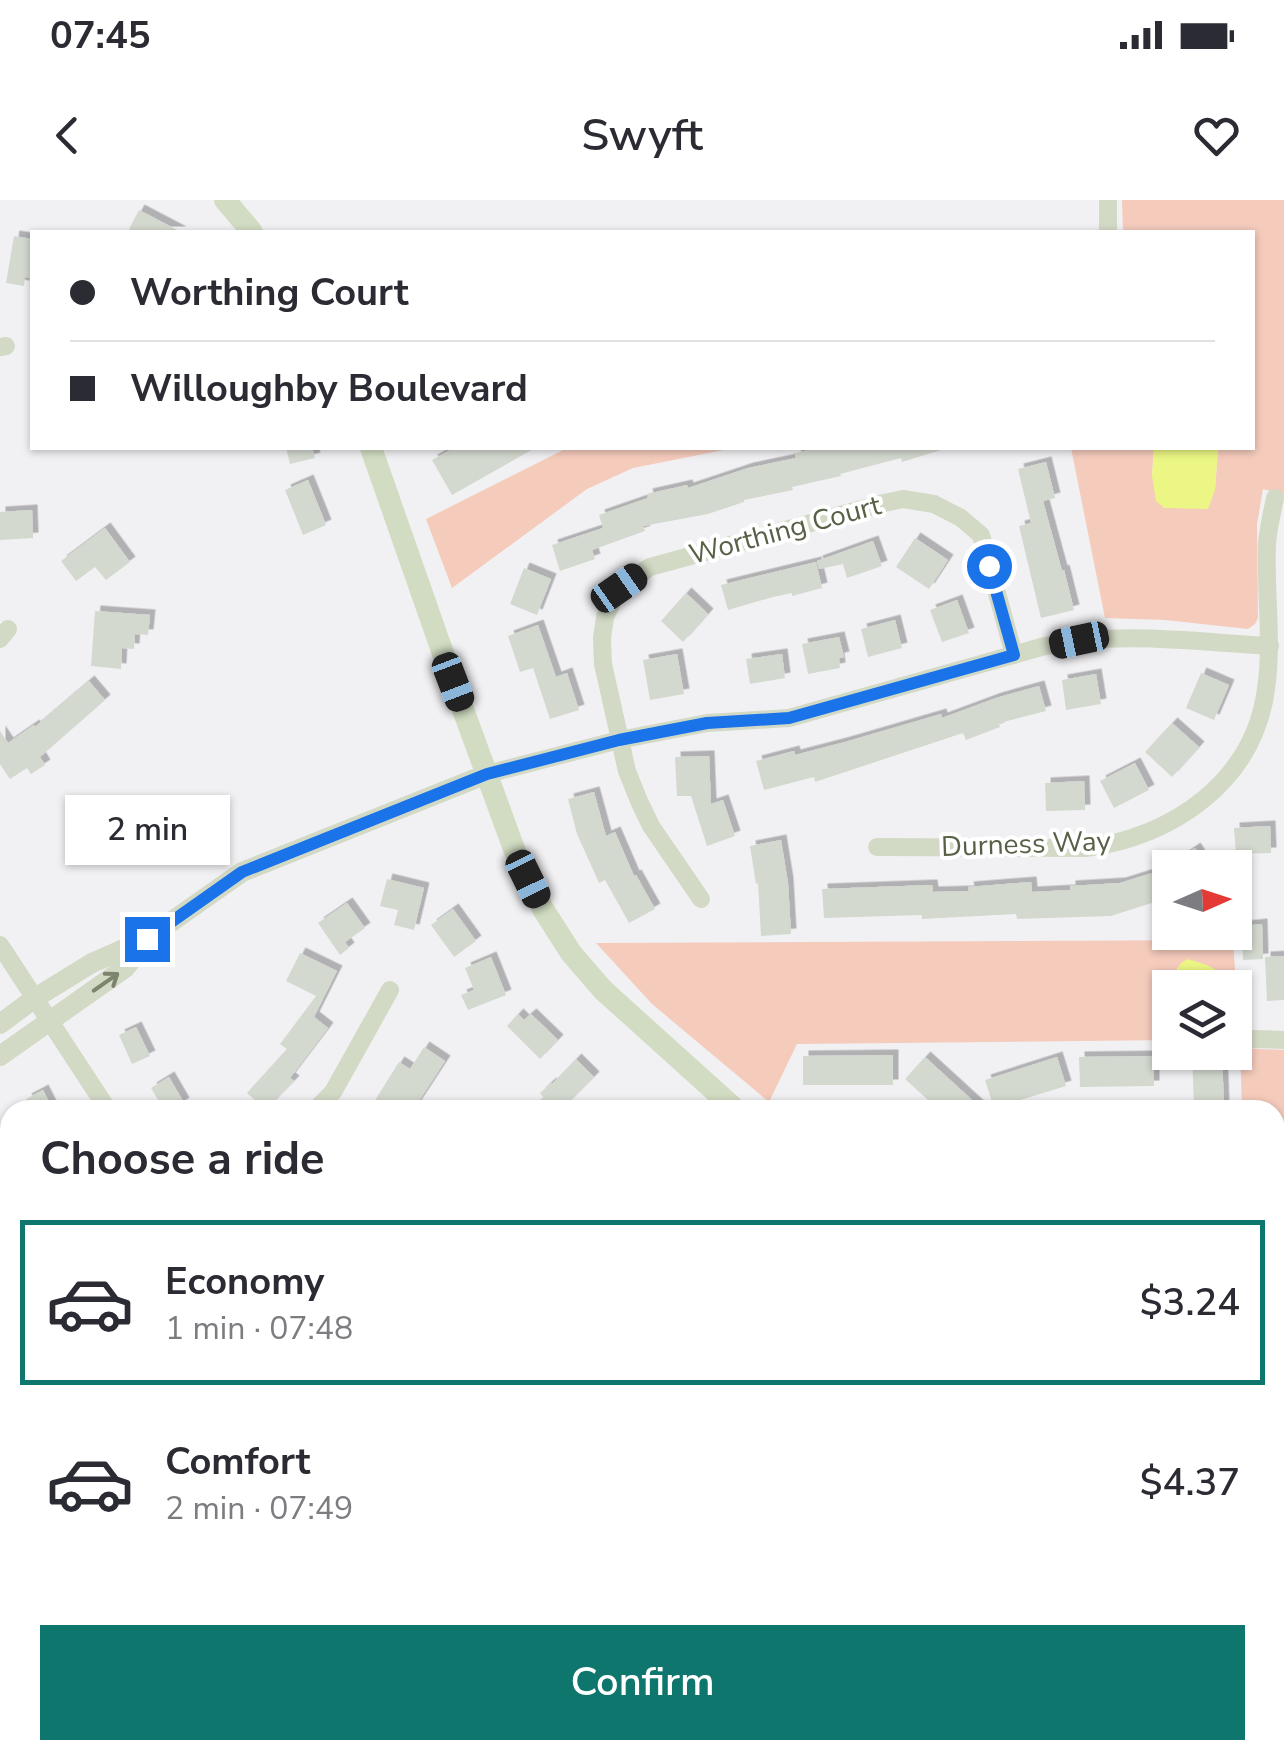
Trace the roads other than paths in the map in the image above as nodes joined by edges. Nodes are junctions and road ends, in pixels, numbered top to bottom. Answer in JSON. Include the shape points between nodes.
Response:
{"nodes":[{"id":1,"x":225,"y":200,"type":"edge"},
{"id":2,"x":1108,"y":200,"type":"edge"},
{"id":3,"x":250,"y":230,"type":"edge"},
{"id":4,"x":1108,"y":230,"type":"edge"},
{"id":5,"x":372,"y":450,"type":"edge"},
{"id":6,"x":1275,"y":498,"type":"dead end"},
{"id":7,"x":1270,"y":646,"type":"junction"},
{"id":8,"x":1014,"y":655,"type":"junction"},
{"id":9,"x":619,"y":740,"type":"junction"},
{"id":10,"x":487,"y":774,"type":"junction"},
{"id":11,"x":877,"y":847,"type":"dead end"},
{"id":12,"x":701,"y":899,"type":"dead end"},
{"id":13,"x":147,"y":939,"type":"junction"},
{"id":14,"x":0,"y":945,"type":"edge"},
{"id":15,"x":390,"y":990,"type":"dead end"},
{"id":16,"x":35,"y":998,"type":"junction"},
{"id":17,"x":49,"y":1022,"type":"junction"},
{"id":18,"x":0,"y":1024,"type":"edge"},
{"id":19,"x":1253,"y":1039,"type":"dead end"},
{"id":20,"x":1284,"y":1040,"type":"edge"},
{"id":21,"x":0,"y":1056,"type":"edge"},
{"id":22,"x":101,"y":1100,"type":"edge"},
{"id":23,"x":325,"y":1100,"type":"edge"},
{"id":24,"x":725,"y":1100,"type":"edge"}],
"edges":[{"from":1,"to":3,"type":"main road"},
{"from":2,"to":4,"type":"street"},
{"from":5,"to":10,"type":"main road"},
{"from":6,"to":7,"type":"street","name":"Durness Way","via":[[1268,543]]},
{"from":7,"to":8,"type":"street","via":[[1112,638]]},
{"from":7,"to":11,"type":"street","name":"Durness Way","via":[[1266,693],[1236,766],[1168,824],[1086,848]]},
{"from":8,"to":9,"type":"street","via":[[789,718],[707,723]]},
{"from":8,"to":9,"type":"street","name":"Worthing Court","via":[[980,536],[934,504],[902,499],[650,567],[619,588],[602,638]]},
{"from":9,"to":10,"type":"street"},
{"from":9,"to":12,"type":"street","name":"Worthing Court","via":[[650,826]]},
{"from":10,"to":13,"type":"street","via":[[242,872]]},
{"from":10,"to":24,"type":"main road","via":[[514,850],[571,953]]},
{"from":13,"to":16,"type":"street"},
{"from":17,"to":13,"type":"street","one_way":true,"via":[[124,968]]},
{"from":14,"to":16,"type":"street"},
{"from":15,"to":23,"type":"street"},
{"from":16,"to":17,"type":"street"},
{"from":16,"to":18,"type":"street"},
{"from":17,"to":21,"type":"street"},
{"from":17,"to":22,"type":"street"},
{"from":19,"to":20,"type":"street"}]}
